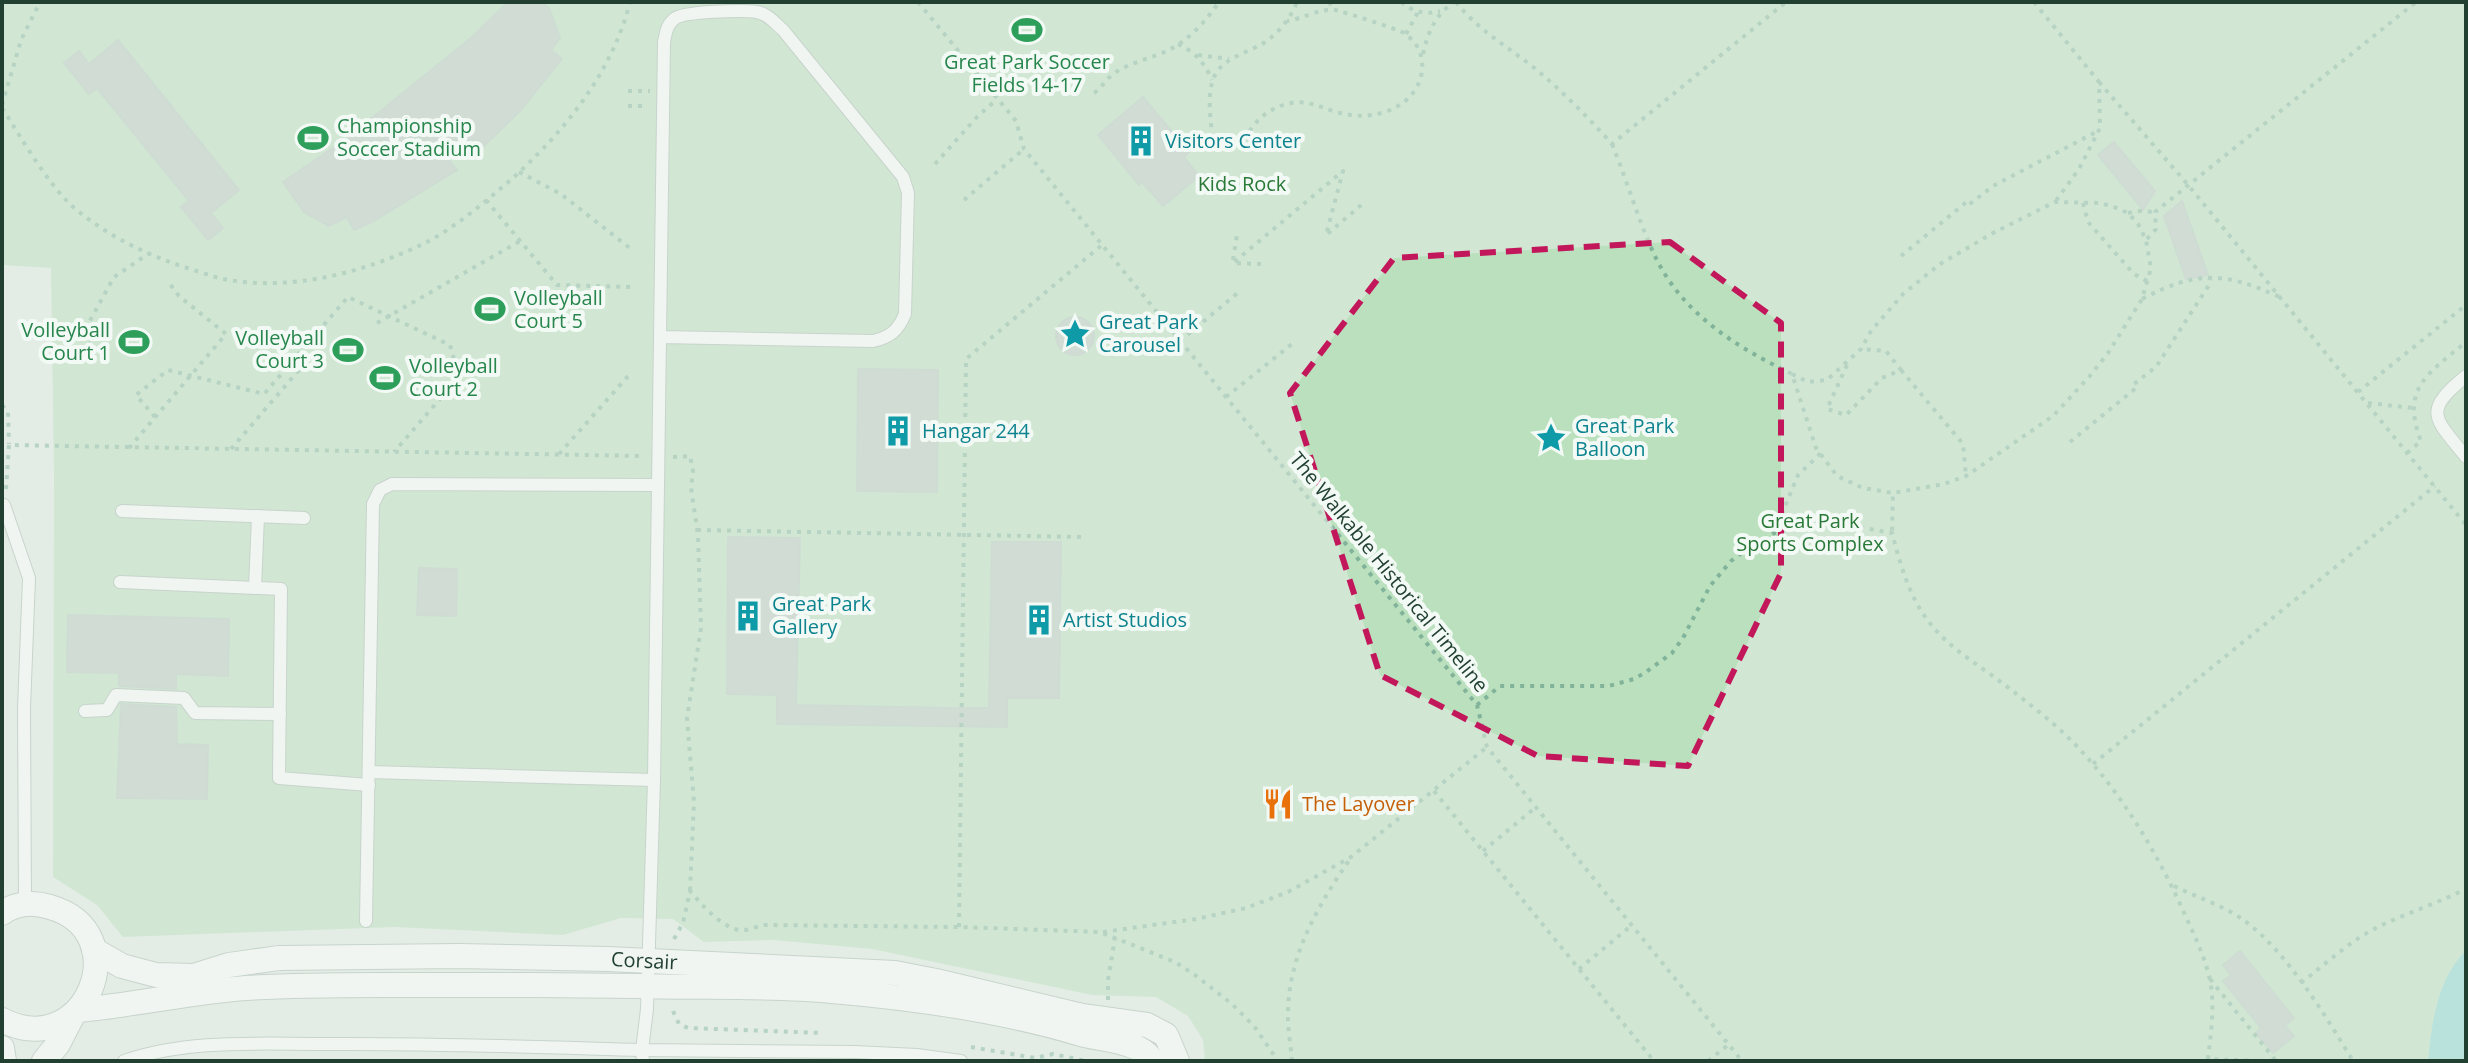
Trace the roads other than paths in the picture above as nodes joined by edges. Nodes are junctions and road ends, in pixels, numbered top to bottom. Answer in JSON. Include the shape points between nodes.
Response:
{"nodes":[{"id":1,"x":661,"y":337,"type":"junction"},
{"id":2,"x":2466,"y":376,"type":"edge"},
{"id":3,"x":2466,"y":457,"type":"edge"},
{"id":4,"x":658,"y":485,"type":"junction"},
{"id":5,"x":4,"y":505,"type":"road end"},
{"id":6,"x":122,"y":511,"type":"dead end"},
{"id":7,"x":258,"y":516,"type":"junction"},
{"id":8,"x":304,"y":518,"type":"dead end"},
{"id":9,"x":120,"y":582,"type":"dead end"},
{"id":10,"x":255,"y":588,"type":"junction"},
{"id":11,"x":85,"y":711,"type":"dead end"},
{"id":12,"x":280,"y":714,"type":"junction"},
{"id":13,"x":369,"y":779,"type":"junction"},
{"id":14,"x":654,"y":780,"type":"junction"},
{"id":15,"x":13,"y":908,"type":"edge"},
{"id":16,"x":366,"y":921,"type":"dead end"},
{"id":17,"x":94,"y":950,"type":"junction"},
{"id":18,"x":648,"y":962,"type":"junction"},
{"id":19,"x":647,"y":986,"type":"junction"},
{"id":20,"x":76,"y":1013,"type":"junction"},
{"id":21,"x":2,"y":1020,"type":"edge"},
{"id":22,"x":536,"y":1047,"type":"junction"},
{"id":23,"x":2,"y":1048,"type":"edge"},
{"id":24,"x":600,"y":1055,"type":"edge"},
{"id":25,"x":643,"y":1055,"type":"edge"},
{"id":26,"x":724,"y":1055,"type":"edge"},
{"id":27,"x":4,"y":1061,"type":"edge"},
{"id":28,"x":44,"y":1061,"type":"edge"},
{"id":29,"x":124,"y":1061,"type":"edge"},
{"id":30,"x":535,"y":1061,"type":"edge"},
{"id":31,"x":961,"y":1061,"type":"edge"},
{"id":32,"x":1152,"y":1061,"type":"edge"},
{"id":33,"x":1177,"y":1061,"type":"edge"}],
"edges":[{"from":1,"to":1,"type":"lane","via":[[666,30],[674,18],[687,13],[757,12],[783,30],[903,177],[908,193],[905,314],[889,337],[873,341]]},
{"from":1,"to":4,"type":"lane"},
{"from":2,"to":3,"type":"lane","via":[[2437,406],[2439,423]]},
{"from":4,"to":13,"type":"lane","via":[[392,484],[380,490],[373,504]]},
{"from":4,"to":14,"type":"lane"},
{"from":5,"to":15,"type":"lane","via":[[29,578]]},
{"from":6,"to":7,"type":"lane"},
{"from":7,"to":8,"type":"lane"},
{"from":7,"to":10,"type":"lane"},
{"from":9,"to":10,"type":"lane"},
{"from":10,"to":12,"type":"lane","via":[[281,589]]},
{"from":11,"to":12,"type":"lane","via":[[107,710],[116,695],[184,698],[195,713]]},
{"from":12,"to":13,"type":"lane","via":[[279,778]]},
{"from":13,"to":14,"type":"lane"},
{"from":13,"to":16,"type":"lane"},
{"from":14,"to":18,"type":"lane"},
{"from":15,"to":17,"type":"street","via":[[43,904],[60,909],[87,933]]},
{"from":17,"to":18,"type":"street","name":"Corsair","via":[[122,966],[156,975],[194,976],[279,958]]},
{"from":17,"to":20,"type":"street","via":[[94,985]]},
{"from":18,"to":19,"type":"lane"},
{"from":18,"to":33,"type":"street","name":"Corsair","via":[[895,973],[1082,1016],[1147,1025],[1166,1035]]},
{"from":19,"to":20,"type":"street","name":"Corsair","via":[[245,988]]},
{"from":19,"to":25,"type":"lane"},
{"from":19,"to":32,"type":"street","name":"Corsair","via":[[830,991],[973,1009],[1137,1047]]},
{"from":20,"to":21,"type":"street","name":"Corsair","via":[[45,1029]]},
{"from":20,"to":28,"type":"street"},
{"from":22,"to":24,"type":"lane"},
{"from":22,"to":29,"type":"lane","via":[[219,1045]]},
{"from":22,"to":30,"type":"lane"},
{"from":23,"to":27,"type":"street"},
{"from":24,"to":25,"type":"lane"},
{"from":25,"to":26,"type":"lane"},
{"from":26,"to":31,"type":"lane","via":[[855,1052]]}]}
